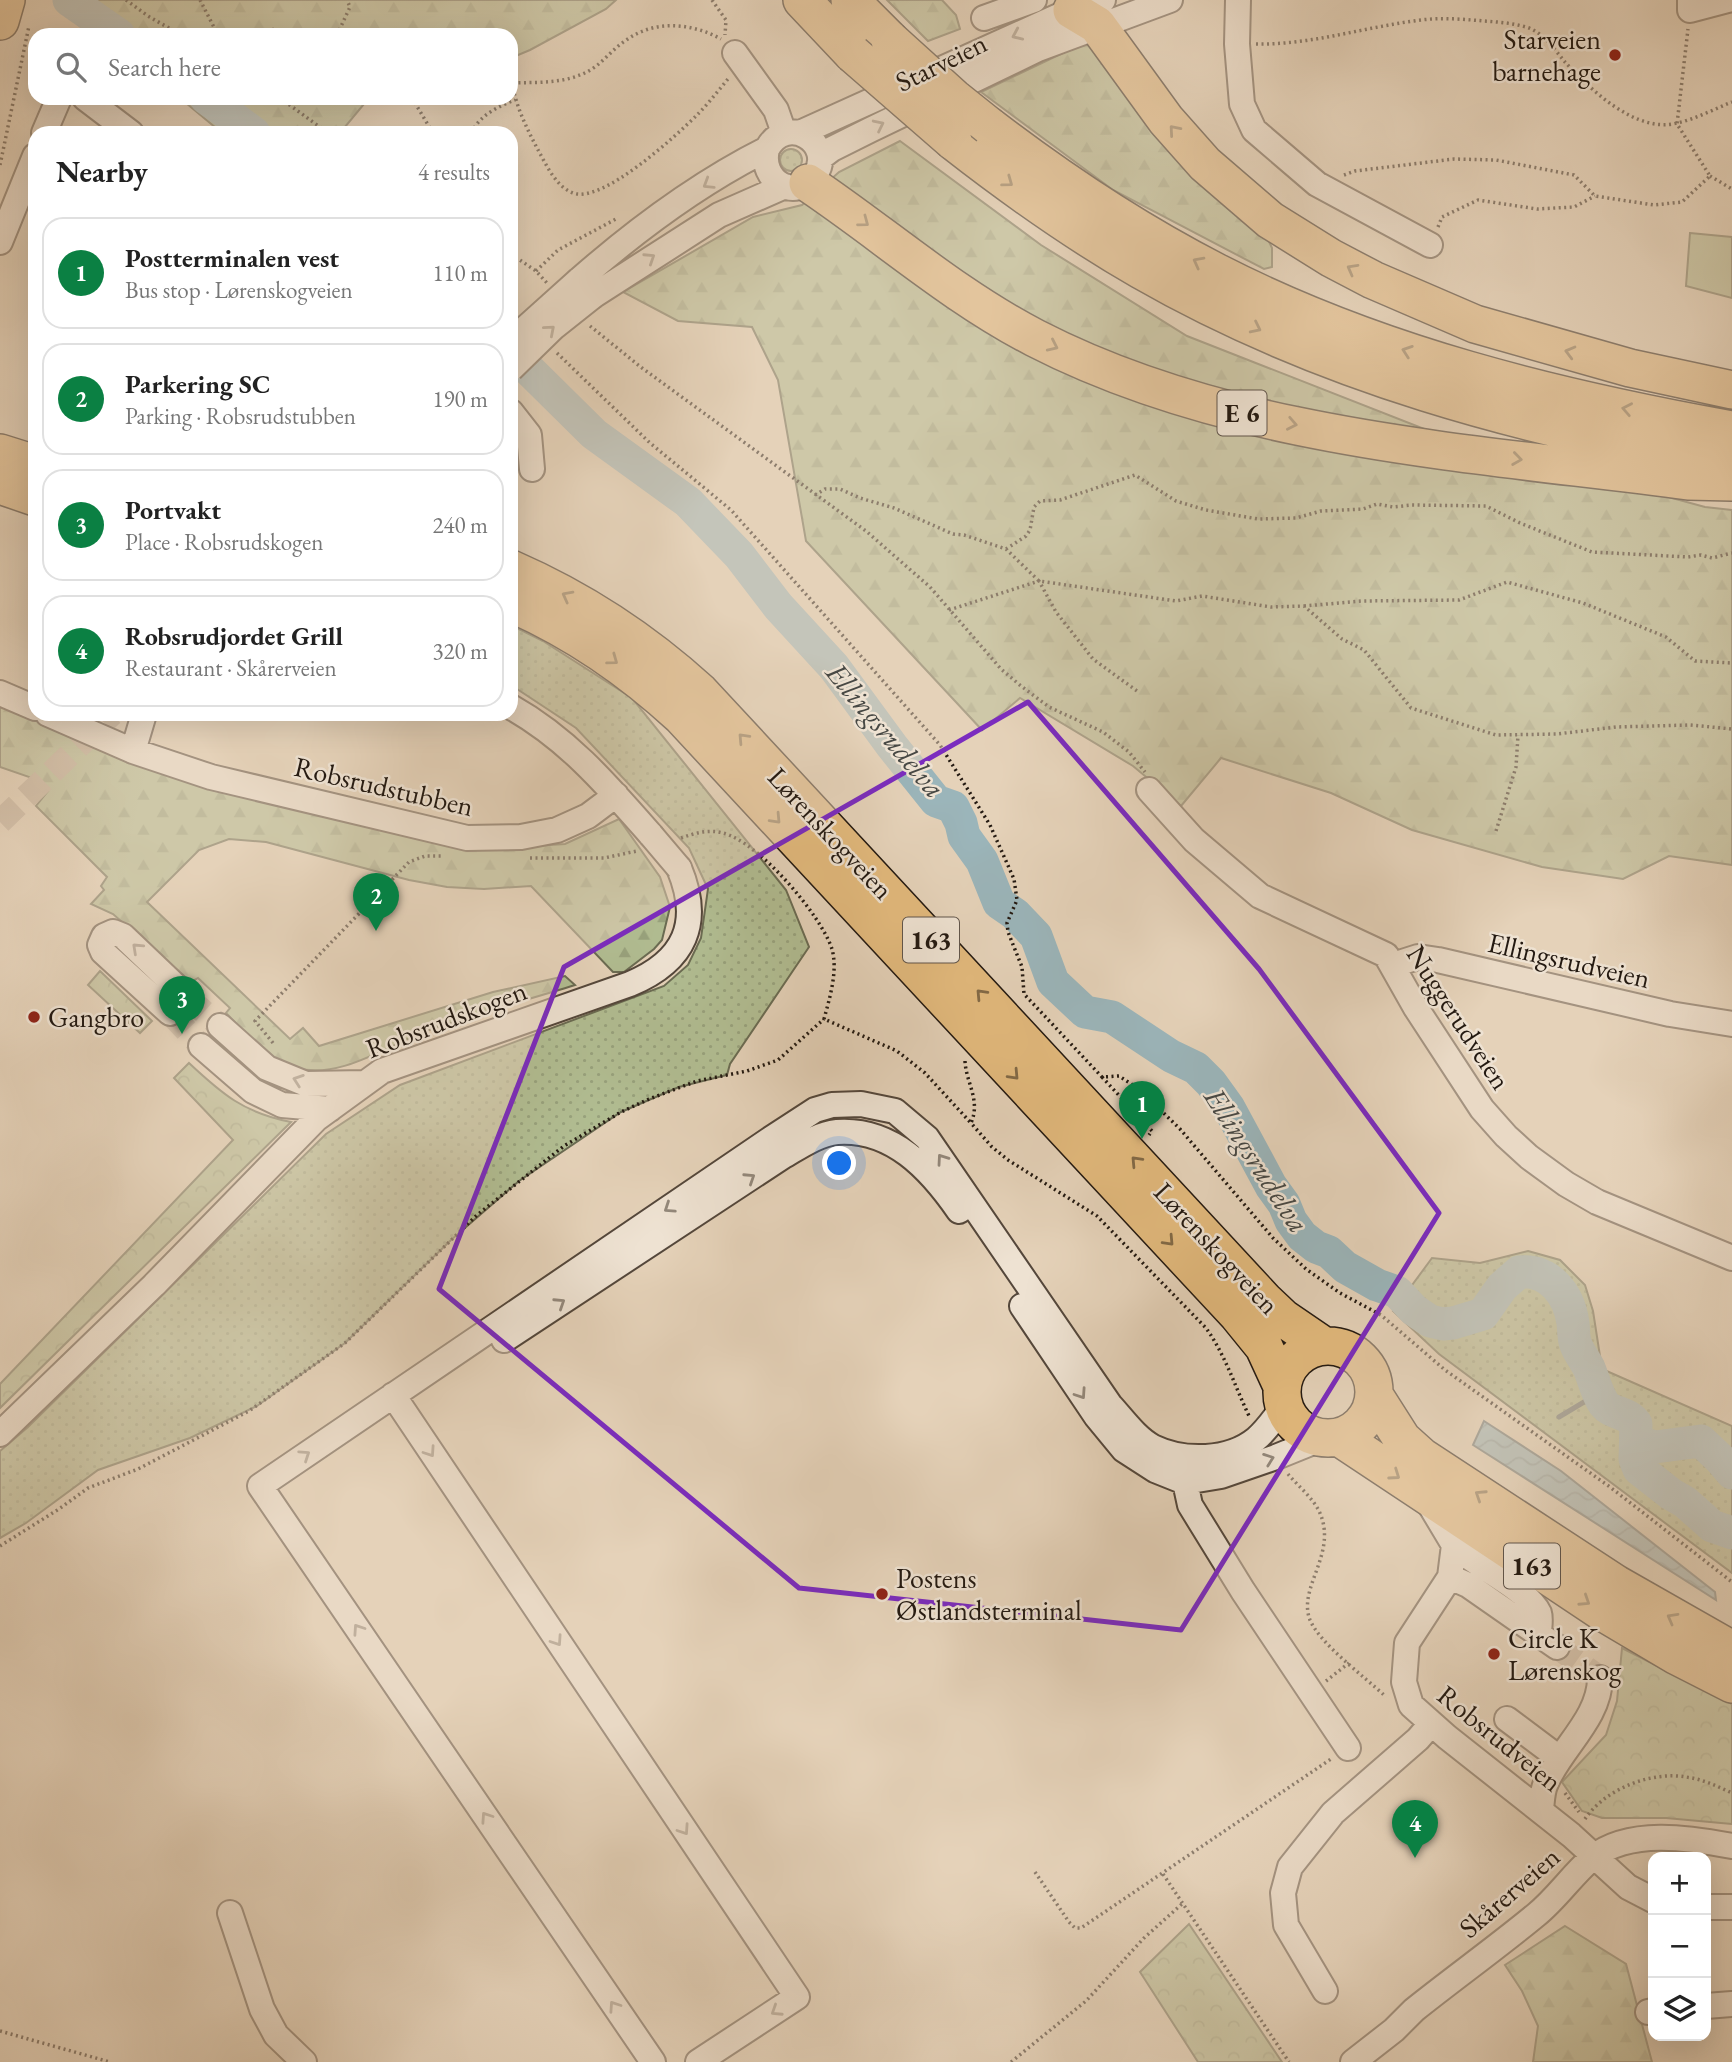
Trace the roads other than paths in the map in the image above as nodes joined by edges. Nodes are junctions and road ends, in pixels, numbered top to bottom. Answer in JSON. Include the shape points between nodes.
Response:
{"nodes":[{"id":1,"x":802,"y":0,"type":"edge"},
{"id":2,"x":850,"y":0,"type":"edge"},
{"id":3,"x":1034,"y":0,"type":"edge"},
{"id":4,"x":1171,"y":0,"type":"edge"},
{"id":5,"x":1238,"y":0,"type":"edge"},
{"id":6,"x":1728,"y":0,"type":"edge"},
{"id":7,"x":1690,"y":5,"type":"edge"},
{"id":8,"x":1091,"y":12,"type":"edge"},
{"id":9,"x":984,"y":18,"type":"dead end"},
{"id":10,"x":739,"y":58,"type":"road end"},
{"id":11,"x":56,"y":105,"type":"edge"},
{"id":12,"x":94,"y":105,"type":"edge"},
{"id":13,"x":47,"y":126,"type":"edge"},
{"id":14,"x":122,"y":126,"type":"edge"},
{"id":15,"x":784,"y":138,"type":"junction"},
{"id":16,"x":28,"y":173,"type":"edge"},
{"id":17,"x":804,"y":176,"type":"junction"},
{"id":18,"x":0,"y":242,"type":"edge"},
{"id":19,"x":1430,"y":246,"type":"road end"},
{"id":20,"x":586,"y":288,"type":"junction"},
{"id":21,"x":518,"y":336,"type":"edge"},
{"id":22,"x":518,"y":362,"type":"edge"},
{"id":23,"x":1732,"y":390,"type":"edge"},
{"id":24,"x":518,"y":421,"type":"edge"},
{"id":25,"x":1732,"y":430,"type":"edge"},
{"id":26,"x":0,"y":453,"type":"edge"},
{"id":27,"x":28,"y":462,"type":"edge"},
{"id":28,"x":1732,"y":463,"type":"edge"},
{"id":29,"x":532,"y":469,"type":"dead end"},
{"id":30,"x":1732,"y":482,"type":"edge"},
{"id":31,"x":0,"y":485,"type":"edge"},
{"id":32,"x":28,"y":495,"type":"edge"},
{"id":33,"x":518,"y":572,"type":"edge"},
{"id":34,"x":518,"y":606,"type":"edge"},
{"id":35,"x":0,"y":693,"type":"edge"},
{"id":36,"x":28,"y":705,"type":"edge"},
{"id":37,"x":518,"y":711,"type":"edge"},
{"id":38,"x":64,"y":721,"type":"edge"},
{"id":39,"x":142,"y":721,"type":"edge"},
{"id":40,"x":133,"y":751,"type":"junction"},
{"id":41,"x":1149,"y":790,"type":"road end"},
{"id":42,"x":616,"y":795,"type":"junction"},
{"id":43,"x":1393,"y":965,"type":"junction"},
{"id":44,"x":1732,"y":1024,"type":"edge"},
{"id":45,"x":220,"y":1026,"type":"tunnel mouth"},
{"id":46,"x":201,"y":1046,"type":"tunnel mouth"},
{"id":47,"x":365,"y":1083,"type":"junction"},
{"id":48,"x":330,"y":1109,"type":"junction"},
{"id":49,"x":1732,"y":1258,"type":"edge"},
{"id":50,"x":1324,"y":1346,"type":"junction"},
{"id":51,"x":1374,"y":1395,"type":"junction"},
{"id":52,"x":1283,"y":1396,"type":"junction"},
{"id":53,"x":397,"y":1401,"type":"junction"},
{"id":54,"x":0,"y":1434,"type":"edge"},
{"id":55,"x":1331,"y":1437,"type":"junction"},
{"id":56,"x":1187,"y":1456,"type":"junction"},
{"id":57,"x":1185,"y":1482,"type":"junction"},
{"id":58,"x":1425,"y":1496,"type":"junction"},
{"id":59,"x":1454,"y":1545,"type":"junction"},
{"id":60,"x":1450,"y":1577,"type":"junction"},
{"id":61,"x":1732,"y":1650,"type":"edge"},
{"id":62,"x":1600,"y":1678,"type":"dead end"},
{"id":63,"x":1732,"y":1684,"type":"edge"},
{"id":64,"x":1507,"y":1719,"type":"dead end"},
{"id":65,"x":1432,"y":1724,"type":"junction"},
{"id":66,"x":1348,"y":1748,"type":"road end"},
{"id":67,"x":1559,"y":1758,"type":"junction"},
{"id":68,"x":1541,"y":1810,"type":"junction"},
{"id":69,"x":1732,"y":1846,"type":"edge"},
{"id":70,"x":1594,"y":1856,"type":"junction"},
{"id":71,"x":1648,"y":1897,"type":"edge"},
{"id":72,"x":1711,"y":1907,"type":"edge"},
{"id":73,"x":1732,"y":1907,"type":"edge"},
{"id":74,"x":230,"y":1913,"type":"dead end"},
{"id":75,"x":1325,"y":1991,"type":"dead end"},
{"id":76,"x":1732,"y":2004,"type":"edge"},
{"id":77,"x":1711,"y":2006,"type":"edge"},
{"id":78,"x":304,"y":2062,"type":"edge"},
{"id":79,"x":653,"y":2062,"type":"edge"},
{"id":80,"x":698,"y":2062,"type":"edge"},
{"id":81,"x":1353,"y":2062,"type":"edge"}],
"edges":[{"from":1,"to":28,"type":"highway","one_way":true,"bridge":true,"via":[[853,54],[953,141],[1026,196],[1143,271],[1255,328],[1328,359],[1465,405],[1539,425]]},
{"from":25,"to":2,"type":"highway","one_way":true,"bridge":true,"via":[[1542,390],[1424,357],[1340,327],[1217,272],[1081,192],[989,126]]},
{"from":3,"to":9,"type":"street"},
{"from":4,"to":8,"type":"street","name":"Starveien"},
{"from":5,"to":19,"type":"street","via":[[1242,104],[1254,130],[1317,184]]},
{"from":6,"to":7,"type":"street"},
{"from":8,"to":15,"type":"street","name":"Starveien","one_way":true},
{"from":17,"to":8,"type":"street","name":"Starveien","one_way":true,"via":[[832,149],[1038,49]]},
{"from":23,"to":8,"type":"highway","one_way":true,"via":[[1630,368],[1475,324],[1331,258],[1270,220],[1205,164],[1157,110]]},
{"from":10,"to":15,"type":"street","via":[[776,110]]},
{"from":11,"to":13,"type":"street"},
{"from":12,"to":14,"type":"street"},
{"from":15,"to":17,"type":"street","via":[[814,142]]},
{"from":15,"to":17,"type":"street","via":[[765,158],[770,176]]},
{"from":15,"to":20,"type":"street","name":"Starveien","one_way":true,"via":[[620,244]]},
{"from":16,"to":18,"type":"street"},
{"from":20,"to":17,"type":"street","name":"Starveien","one_way":true,"via":[[719,215]]},
{"from":17,"to":30,"type":"highway","number":"E 6","one_way":true,"via":[[964,298],[1099,367],[1173,394],[1354,436],[1688,481]]},
{"from":20,"to":21,"type":"street","name":"Starveien","bridge":true},
{"from":22,"to":20,"type":"street","name":"Starveien","one_way":true,"bridge":true},
{"from":24,"to":29,"type":"street","via":[[529,435]]},
{"from":26,"to":27,"type":"highway"},
{"from":31,"to":32,"type":"highway"},
{"from":50,"to":33,"type":"highway","name":"Lørenskogveien","number":"163","one_way":true,"via":[[1265,1301],[700,692],[651,650],[593,610]]},
{"from":34,"to":52,"type":"highway","name":"Lørenskogveien","number":"163","one_way":true,"via":[[590,644],[681,716],[1238,1315],[1264,1347]]},
{"from":35,"to":36,"type":"street"},
{"from":37,"to":42,"type":"street","name":"Robsrudskogen","via":[[552,733]]},
{"from":38,"to":40,"type":"street","name":"Robsrudstubben"},
{"from":39,"to":40,"type":"street"},
{"from":40,"to":42,"type":"street","name":"Robsrudstubben","via":[[211,777],[450,835],[481,847],[557,830],[588,816]]},
{"from":41,"to":43,"type":"street","name":"Nuggerudveien","via":[[1194,840],[1260,896],[1386,955]]},
{"from":42,"to":47,"type":"street","name":"Robsrudskogen","bridge":true,"via":[[679,868],[690,908],[685,941],[649,976],[382,1071]]},
{"from":43,"to":44,"type":"street","name":"Ellingsrudveien","via":[[1418,957],[1438,960]]},
{"from":43,"to":49,"type":"street","name":"Nuggerudveien","via":[[1416,1009],[1482,1109],[1529,1157],[1597,1202]]},
{"from":47,"to":45,"type":"street","one_way":true,"via":[[306,1084],[267,1068]]},
{"from":46,"to":48,"type":"street","via":[[263,1096],[282,1105]]},
{"from":47,"to":48,"type":"street","name":"Robsrudskogen"},
{"from":48,"to":54,"type":"street","name":"Robsrudskogen"},
{"from":50,"to":51,"type":"highway","number":"163","via":[[1346,1349],[1364,1362]]},
{"from":50,"to":52,"type":"highway","via":[[1311,1348],[1292,1363]]},
{"from":51,"to":55,"type":"highway","via":[[1367,1417],[1350,1433]]},
{"from":61,"to":51,"type":"highway","number":"163","one_way":true,"via":[[1625,1590],[1422,1457],[1402,1438]]},
{"from":52,"to":55,"type":"highway","number":"163","via":[[1290,1418],[1299,1427]]},
{"from":52,"to":56,"type":"street","via":[[1254,1441],[1215,1457]]},
{"from":56,"to":53,"type":"street","one_way":true,"via":[[1152,1446],[1110,1405],[927,1138],[895,1111],[860,1104],[815,1110]]},
{"from":53,"to":57,"type":"street","one_way":true,"via":[[811,1140],[835,1132],[872,1134],[913,1156],[947,1194],[1124,1451]]},
{"from":79,"to":53,"type":"street","one_way":true,"via":[[261,1486]]},
{"from":53,"to":80,"type":"street","one_way":true,"via":[[797,1997]]},
{"from":57,"to":55,"type":"street","one_way":true,"via":[[1221,1476]]},
{"from":55,"to":58,"type":"highway","number":"163","one_way":true},
{"from":56,"to":57,"type":"street"},
{"from":57,"to":66,"type":"street","via":[[1190,1505]]},
{"from":58,"to":59,"type":"street"},
{"from":58,"to":63,"type":"highway","number":"163","one_way":true,"via":[[1601,1611]]},
{"from":59,"to":60,"type":"street"},
{"from":59,"to":60,"type":"street","via":[[1531,1600],[1548,1640]]},
{"from":60,"to":65,"type":"street","name":"Robsrudveien","via":[[1407,1643],[1404,1682],[1410,1705]]},
{"from":62,"to":67,"type":"street","via":[[1600,1689],[1582,1729]]},
{"from":64,"to":67,"type":"street"},
{"from":65,"to":68,"type":"street","name":"Robsrudveien"},
{"from":65,"to":75,"type":"street","via":[[1334,1814],[1290,1867],[1283,1893],[1286,1925]]},
{"from":67,"to":68,"type":"street","via":[[1544,1786]]},
{"from":68,"to":70,"type":"street","name":"Robsrudveien"},
{"from":69,"to":70,"type":"street","name":"Skårerveien","via":[[1643,1840]]},
{"from":70,"to":71,"type":"street","name":"Robsrudveien","via":[[1628,1887]]},
{"from":70,"to":81,"type":"street","name":"Skårerveien","via":[[1548,1905]]},
{"from":72,"to":73,"type":"street"},
{"from":74,"to":78,"type":"street","via":[[262,2009],[276,2035]]},
{"from":76,"to":77,"type":"street"}]}
